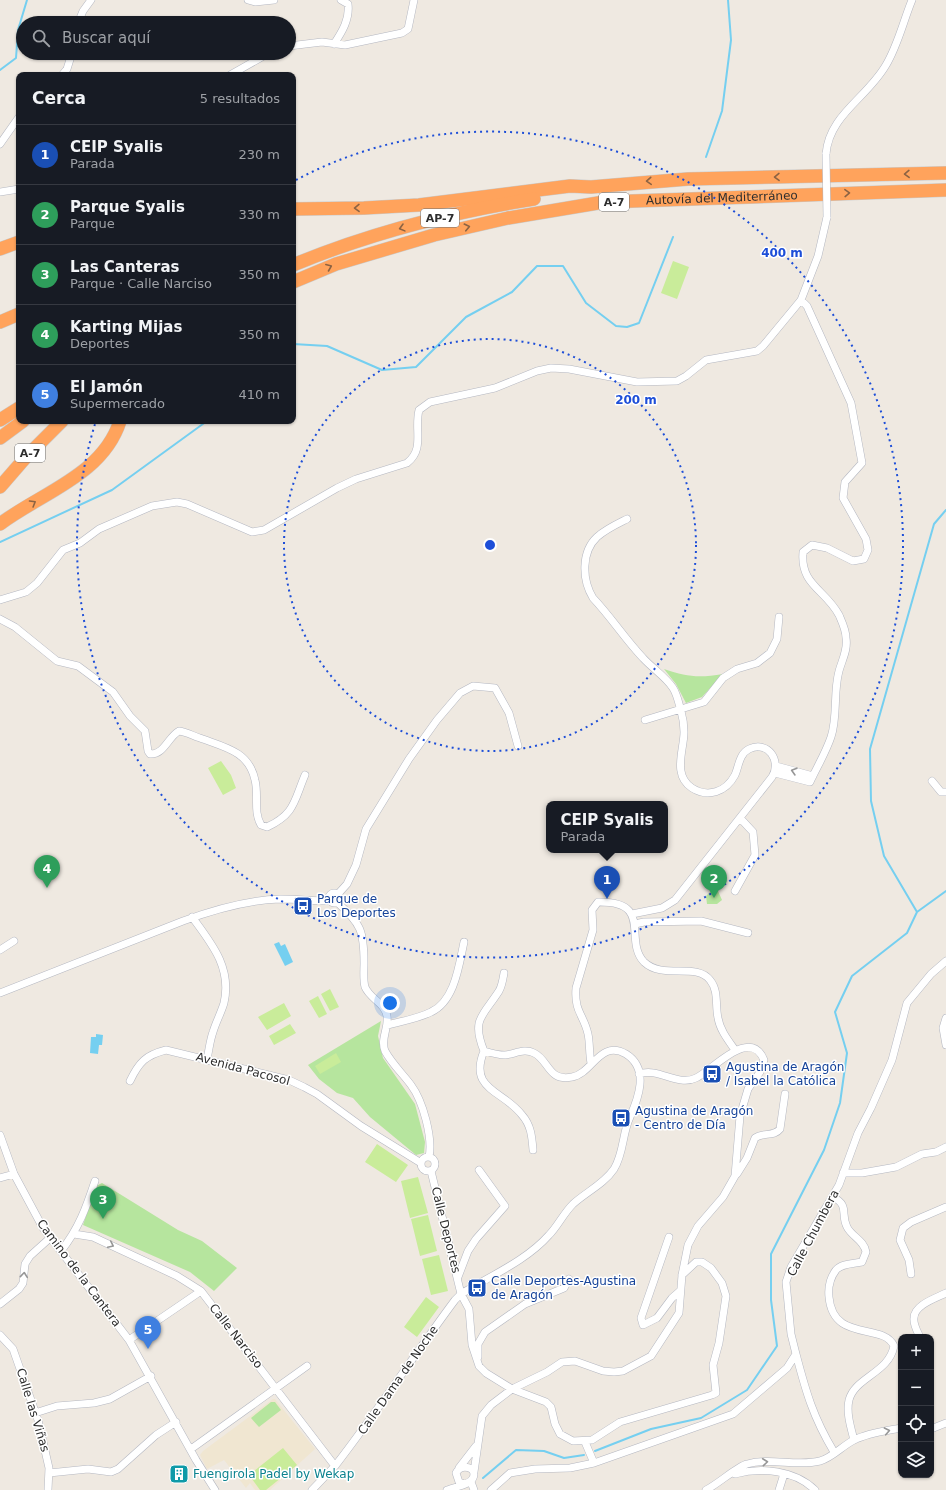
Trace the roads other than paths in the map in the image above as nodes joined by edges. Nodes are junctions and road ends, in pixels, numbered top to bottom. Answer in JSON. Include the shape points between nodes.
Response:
{"nodes":[{"id":1,"x":91,"y":0,"type":"edge"},
{"id":2,"x":248,"y":0,"type":"edge"},
{"id":3,"x":274,"y":0,"type":"edge"},
{"id":4,"x":341,"y":0,"type":"edge"},
{"id":5,"x":414,"y":0,"type":"edge"},
{"id":6,"x":912,"y":0,"type":"edge"},
{"id":7,"x":81,"y":16,"type":"edge"},
{"id":8,"x":334,"y":44,"type":"junction"},
{"id":9,"x":296,"y":45,"type":"edge"},
{"id":10,"x":70,"y":60,"type":"edge"},
{"id":11,"x":257,"y":60,"type":"edge"},
{"id":12,"x":64,"y":72,"type":"edge"},
{"id":13,"x":235,"y":72,"type":"edge"},
{"id":14,"x":16,"y":121,"type":"edge"},
{"id":15,"x":0,"y":144,"type":"edge"},
{"id":16,"x":946,"y":172,"type":"edge"},
{"id":17,"x":591,"y":187,"type":"junction"},
{"id":18,"x":16,"y":189,"type":"edge"},
{"id":19,"x":946,"y":190,"type":"edge"},
{"id":20,"x":0,"y":192,"type":"edge"},
{"id":21,"x":296,"y":209,"type":"edge"},
{"id":22,"x":16,"y":243,"type":"edge"},
{"id":23,"x":0,"y":250,"type":"edge"},
{"id":24,"x":296,"y":264,"type":"edge"},
{"id":25,"x":296,"y":281,"type":"edge"},
{"id":26,"x":801,"y":300,"type":"junction"},
{"id":27,"x":16,"y":315,"type":"edge"},
{"id":28,"x":0,"y":322,"type":"edge"},
{"id":29,"x":16,"y":410,"type":"edge"},
{"id":30,"x":0,"y":420,"type":"edge"},
{"id":31,"x":19,"y":424,"type":"edge"},
{"id":32,"x":59,"y":424,"type":"edge"},
{"id":33,"x":119,"y":424,"type":"edge"},
{"id":34,"x":0,"y":438,"type":"edge"},
{"id":35,"x":0,"y":487,"type":"edge"},
{"id":36,"x":627,"y":519,"type":"dead end"},
{"id":37,"x":0,"y":524,"type":"edge"},
{"id":38,"x":0,"y":600,"type":"edge"},
{"id":39,"x":779,"y":617,"type":"dead end"},
{"id":40,"x":0,"y":619,"type":"edge"},
{"id":41,"x":680,"y":709,"type":"junction"},
{"id":42,"x":645,"y":720,"type":"dead end"},
{"id":43,"x":518,"y":746,"type":"dead end"},
{"id":44,"x":776,"y":769,"type":"junction"},
{"id":45,"x":305,"y":775,"type":"dead end"},
{"id":46,"x":932,"y":781,"type":"dead end"},
{"id":47,"x":946,"y":792,"type":"edge"},
{"id":48,"x":740,"y":818,"type":"junction"},
{"id":49,"x":735,"y":891,"type":"dead end"},
{"id":50,"x":338,"y":894,"type":"junction"},
{"id":51,"x":330,"y":901,"type":"junction"},
{"id":52,"x":338,"y":902,"type":"junction"},
{"id":53,"x":632,"y":914,"type":"junction"},
{"id":54,"x":192,"y":917,"type":"junction"},
{"id":55,"x":635,"y":924,"type":"junction"},
{"id":56,"x":748,"y":933,"type":"dead end"},
{"id":57,"x":14,"y":941,"type":"dead end"},
{"id":58,"x":464,"y":942,"type":"dead end"},
{"id":59,"x":0,"y":950,"type":"edge"},
{"id":60,"x":946,"y":961,"type":"edge"},
{"id":61,"x":504,"y":973,"type":"dead end"},
{"id":62,"x":0,"y":993,"type":"edge"},
{"id":63,"x":946,"y":1018,"type":"edge"},
{"id":64,"x":387,"y":1025,"type":"junction"},
{"id":65,"x":946,"y":1045,"type":"edge"},
{"id":66,"x":735,"y":1050,"type":"junction"},
{"id":67,"x":484,"y":1051,"type":"junction"},
{"id":68,"x":207,"y":1059,"type":"junction"},
{"id":69,"x":591,"y":1063,"type":"junction"},
{"id":70,"x":639,"y":1074,"type":"junction"},
{"id":71,"x":130,"y":1081,"type":"dead end"},
{"id":72,"x":784,"y":1094,"type":"dead end"},
{"id":73,"x":0,"y":1135,"type":"edge"},
{"id":74,"x":946,"y":1147,"type":"edge"},
{"id":75,"x":533,"y":1150,"type":"dead end"},
{"id":76,"x":429,"y":1157,"type":"junction"},
{"id":77,"x":738,"y":1157,"type":"junction"},
{"id":78,"x":747,"y":1158,"type":"junction"},
{"id":79,"x":421,"y":1164,"type":"junction"},
{"id":80,"x":479,"y":1170,"type":"dead end"},
{"id":81,"x":431,"y":1171,"type":"junction"},
{"id":82,"x":843,"y":1172,"type":"junction"},
{"id":83,"x":14,"y":1174,"type":"junction"},
{"id":84,"x":735,"y":1176,"type":"junction"},
{"id":85,"x":0,"y":1178,"type":"edge"},
{"id":86,"x":94,"y":1181,"type":"dead end"},
{"id":87,"x":833,"y":1197,"type":"junction"},
{"id":88,"x":946,"y":1207,"type":"edge"},
{"id":89,"x":74,"y":1234,"type":"junction"},
{"id":90,"x":669,"y":1237,"type":"dead end"},
{"id":91,"x":50,"y":1238,"type":"junction"},
{"id":92,"x":61,"y":1251,"type":"junction"},
{"id":93,"x":911,"y":1274,"type":"dead end"},
{"id":94,"x":682,"y":1275,"type":"junction"},
{"id":95,"x":458,"y":1277,"type":"junction"},
{"id":96,"x":569,"y":1279,"type":"dead end"},
{"id":97,"x":200,"y":1291,"type":"junction"},
{"id":98,"x":680,"y":1291,"type":"junction"},
{"id":99,"x":946,"y":1293,"type":"edge"},
{"id":100,"x":461,"y":1294,"type":"junction"},
{"id":101,"x":0,"y":1304,"type":"edge"},
{"id":102,"x":919,"y":1334,"type":"edge"},
{"id":103,"x":0,"y":1335,"type":"edge"},
{"id":104,"x":129,"y":1340,"type":"junction"},
{"id":105,"x":796,"y":1354,"type":"junction"},
{"id":106,"x":307,"y":1366,"type":"dead end"},
{"id":107,"x":479,"y":1366,"type":"junction"},
{"id":108,"x":151,"y":1376,"type":"junction"},
{"id":109,"x":276,"y":1388,"type":"junction"},
{"id":110,"x":512,"y":1389,"type":"junction"},
{"id":111,"x":35,"y":1413,"type":"junction"},
{"id":112,"x":176,"y":1422,"type":"junction"},
{"id":113,"x":946,"y":1423,"type":"edge"},
{"id":114,"x":934,"y":1428,"type":"edge"},
{"id":115,"x":898,"y":1429,"type":"edge"},
{"id":116,"x":854,"y":1440,"type":"junction"},
{"id":117,"x":585,"y":1442,"type":"junction"},
{"id":118,"x":476,"y":1446,"type":"junction"},
{"id":119,"x":191,"y":1449,"type":"junction"},
{"id":120,"x":834,"y":1452,"type":"junction"},
{"id":121,"x":594,"y":1463,"type":"junction"},
{"id":122,"x":335,"y":1466,"type":"junction"},
{"id":123,"x":457,"y":1471,"type":"junction"},
{"id":124,"x":474,"y":1472,"type":"junction"},
{"id":125,"x":49,"y":1473,"type":"junction"},
{"id":126,"x":784,"y":1474,"type":"junction"},
{"id":127,"x":729,"y":1476,"type":"junction"},
{"id":128,"x":467,"y":1483,"type":"junction"},
{"id":129,"x":48,"y":1490,"type":"edge"},
{"id":130,"x":215,"y":1490,"type":"edge"},
{"id":131,"x":312,"y":1490,"type":"edge"},
{"id":132,"x":447,"y":1490,"type":"edge"},
{"id":133,"x":474,"y":1490,"type":"edge"},
{"id":134,"x":490,"y":1490,"type":"edge"},
{"id":135,"x":706,"y":1490,"type":"edge"},
{"id":136,"x":779,"y":1490,"type":"edge"},
{"id":137,"x":815,"y":1490,"type":"edge"}],
"edges":[{"from":1,"to":7,"type":"street"},
{"from":2,"to":3,"type":"street"},
{"from":4,"to":8,"type":"street","via":[[348,4],[349,12],[344,28]]},
{"from":5,"to":8,"type":"street","via":[[408,29],[402,33],[345,45]]},
{"from":6,"to":26,"type":"street","bridge":true,"via":[[896,46],[886,65],[830,132],[826,154],[827,217],[818,256]]},
{"from":8,"to":9,"type":"street"},
{"from":10,"to":12,"type":"street"},
{"from":11,"to":13,"type":"street"},
{"from":14,"to":15,"type":"street"},
{"from":16,"to":17,"type":"highway","name":"Autovía del Mediterráneo","number":"A-7","one_way":true,"via":[[688,179]]},
{"from":17,"to":21,"type":"highway","name":"Autovía del Mediterráneo","number":"A-7","one_way":true,"via":[[570,186],[419,205]]},
{"from":17,"to":24,"type":"highway","number":"AP-7","one_way":true,"via":[[571,193],[454,214],[370,237]]},
{"from":18,"to":20,"type":"street"},
{"from":25,"to":19,"type":"highway","name":"Autovía del Mediterráneo","number":"A-7","one_way":true,"via":[[336,264],[434,235],[508,218],[604,202]]},
{"from":22,"to":23,"type":"highway"},
{"from":26,"to":38,"type":"street","via":[[757,351],[706,360],[676,382],[637,382],[551,368],[495,388],[430,402],[419,410],[418,446],[413,458],[407,463],[356,479],[264,530],[252,532],[188,504],[177,502],[157,505],[122,518],[63,550],[38,583],[26,592]]},
{"from":26,"to":44,"type":"street","via":[[807,306],[851,403],[862,463],[845,482],[843,498],[866,539],[868,550],[864,559],[853,562],[827,548],[812,545],[802,552],[806,578],[826,597],[838,614],[846,638],[845,652],[836,687],[831,738],[811,779]]},
{"from":27,"to":28,"type":"highway"},
{"from":29,"to":30,"type":"highway"},
{"from":31,"to":34,"type":"highway"},
{"from":32,"to":35,"type":"highway","number":"A-7"},
{"from":37,"to":33,"type":"highway","one_way":true,"via":[[74,478],[111,441]]},
{"from":36,"to":41,"type":"street","via":[[597,538],[588,550],[584,566],[587,588],[642,658],[673,688]]},
{"from":39,"to":41,"type":"street","via":[[777,638],[770,653],[757,663],[737,669],[723,678],[704,702]]},
{"from":40,"to":45,"type":"street","via":[[15,627],[57,661],[78,666],[113,692],[144,731],[150,754],[156,755],[160,752],[179,731],[241,755],[249,765],[255,780],[256,810],[261,825],[268,827],[287,816]]},
{"from":41,"to":42,"type":"street"},
{"from":41,"to":44,"type":"street","via":[[684,733],[681,768],[683,779],[691,788],[705,794],[714,794],[725,788],[734,776],[744,753],[750,749],[768,749],[775,758]]},
{"from":43,"to":50,"type":"street","via":[[509,713],[495,688],[473,686],[460,693],[437,720],[386,794],[366,829],[350,878]]},
{"from":44,"to":48,"type":"street"},
{"from":46,"to":47,"type":"street","via":[[941,792]]},
{"from":48,"to":49,"type":"street","via":[[753,832],[755,854]]},
{"from":48,"to":53,"type":"street","via":[[675,900],[662,908]]},
{"from":50,"to":51,"type":"street","via":[[331,894]]},
{"from":50,"to":52,"type":"street"},
{"from":51,"to":52,"type":"street"},
{"from":51,"to":54,"type":"street","via":[[279,899]]},
{"from":52,"to":64,"type":"street","via":[[357,921],[362,936],[366,988],[387,1015]]},
{"from":53,"to":55,"type":"street"},
{"from":53,"to":69,"type":"street","via":[[620,905],[607,901],[598,902],[592,910],[593,930],[576,988],[577,1007],[588,1035]]},
{"from":54,"to":62,"type":"street"},
{"from":54,"to":68,"type":"street","via":[[213,944],[225,980],[224,1003],[212,1033]]},
{"from":55,"to":56,"type":"street","via":[[701,921]]},
{"from":55,"to":66,"type":"street","via":[[637,950],[646,963],[664,971],[700,972],[710,980],[716,993],[720,1027]]},
{"from":57,"to":59,"type":"street"},
{"from":58,"to":64,"type":"street","via":[[453,986],[444,1001],[433,1011]]},
{"from":60,"to":82,"type":"street","name":"Calle Chumbera","via":[[906,1003],[892,1060]]},
{"from":61,"to":67,"type":"street","via":[[500,990],[485,1009],[479,1023],[478,1035]]},
{"from":63,"to":65,"type":"street","via":[[943,1028]]},
{"from":64,"to":76,"type":"street","via":[[383,1045],[412,1086],[420,1103],[430,1147]]},
{"from":66,"to":70,"type":"street","via":[[694,1079],[674,1079],[651,1071]]},
{"from":66,"to":77,"type":"street","via":[[752,1048],[760,1052],[764,1060],[764,1066],[748,1089],[743,1103]]},
{"from":67,"to":69,"type":"street","via":[[506,1055],[525,1050],[541,1058],[554,1074],[563,1077],[582,1074]]},
{"from":67,"to":75,"type":"street","via":[[479,1063],[480,1076],[488,1088],[523,1115],[530,1127]]},
{"from":68,"to":71,"type":"street","name":"Avenida Pacosol","via":[[166,1050],[151,1054],[136,1069]]},
{"from":68,"to":79,"type":"street","name":"Avenida Pacosol","via":[[289,1080],[304,1087]]},
{"from":69,"to":70,"type":"street","via":[[598,1056],[617,1051],[633,1060]]},
{"from":70,"to":100,"type":"street","via":[[640,1093],[625,1128],[619,1159],[606,1179],[573,1204],[550,1235],[535,1248]]},
{"from":72,"to":78,"type":"street","via":[[780,1129],[775,1134],[758,1136]]},
{"from":73,"to":83,"type":"street","name":"Camino de la Cantera"},
{"from":74,"to":82,"type":"street","via":[[922,1154],[896,1167],[862,1173]]},
{"from":76,"to":79,"type":"street","via":[[422,1160]]},
{"from":76,"to":81,"type":"street","via":[[435,1165]]},
{"from":77,"to":78,"type":"street"},
{"from":77,"to":84,"type":"street"},
{"from":78,"to":84,"type":"street"},
{"from":79,"to":81,"type":"street","via":[[424,1170]]},
{"from":80,"to":95,"type":"street","via":[[505,1206],[468,1251]]},
{"from":81,"to":95,"type":"street","name":"Calle Deportes"},
{"from":82,"to":87,"type":"street","name":"Calle Chumbera"},
{"from":83,"to":85,"type":"street"},
{"from":83,"to":91,"type":"street","name":"Camino de la Cantera"},
{"from":84,"to":94,"type":"street","via":[[723,1197],[698,1226],[688,1245]]},
{"from":86,"to":89,"type":"street","via":[[84,1215]]},
{"from":87,"to":105,"type":"street","name":"Calle Chumbera","via":[[791,1267],[786,1282],[791,1334]]},
{"from":87,"to":116,"type":"street","via":[[843,1206],[848,1229],[860,1240],[866,1252],[862,1262],[845,1264],[836,1270],[829,1292],[832,1312],[850,1327],[887,1337],[894,1346],[890,1358],[882,1368],[858,1386],[850,1396],[848,1410]]},
{"from":88,"to":93,"type":"street","via":[[911,1222],[904,1228],[900,1240],[910,1260]]},
{"from":89,"to":92,"type":"street"},
{"from":89,"to":97,"type":"street","name":"Calle Narciso","one_way":true,"via":[[93,1237],[177,1276]]},
{"from":90,"to":98,"type":"street","via":[[641,1318],[643,1325],[657,1318]]},
{"from":91,"to":92,"type":"street","name":"Camino de la Cantera"},
{"from":101,"to":91,"type":"street","one_way":true,"via":[[23,1283],[25,1264]]},
{"from":92,"to":104,"type":"street","name":"Camino de la Cantera"},
{"from":94,"to":98,"type":"street"},
{"from":94,"to":117,"type":"street","via":[[696,1262],[702,1262],[722,1283],[726,1296],[713,1365],[716,1390],[714,1394],[620,1422],[602,1435]]},
{"from":95,"to":100,"type":"street","name":"Calle Deportes"},
{"from":96,"to":107,"type":"street","via":[[564,1288],[525,1304],[485,1332],[478,1344]]},
{"from":97,"to":104,"type":"street"},
{"from":97,"to":109,"type":"street","name":"Calle Narciso"},
{"from":98,"to":110,"type":"street","via":[[679,1313],[651,1356],[623,1371],[614,1372],[603,1372],[575,1361],[562,1362]]},
{"from":99,"to":102,"type":"street","via":[[927,1302],[914,1314],[914,1323]]},
{"from":100,"to":107,"type":"street","name":"Calle Deportes","via":[[469,1309],[472,1345]]},
{"from":100,"to":122,"type":"street","name":"Calle Dama de Noche","via":[[399,1377],[373,1418]]},
{"from":103,"to":111,"type":"street","name":"Calle las Viñas","via":[[13,1349]]},
{"from":104,"to":108,"type":"street","name":"Camino de la Cantera"},
{"from":105,"to":120,"type":"street","name":"Calle Chumbera","via":[[810,1406]]},
{"from":105,"to":121,"type":"street","via":[[777,1378],[734,1414]]},
{"from":106,"to":109,"type":"street"},
{"from":107,"to":110,"type":"street"},
{"from":108,"to":111,"type":"street","via":[[110,1399],[57,1406]]},
{"from":108,"to":112,"type":"street","name":"Camino de la Cantera"},
{"from":109,"to":119,"type":"street"},
{"from":109,"to":122,"type":"street","name":"Calle Narciso"},
{"from":110,"to":117,"type":"street","via":[[546,1402],[551,1407],[560,1434],[573,1441]]},
{"from":110,"to":118,"type":"street","via":[[491,1405],[482,1416]]},
{"from":111,"to":125,"type":"street","name":"Calle las Viñas","via":[[46,1450]]},
{"from":112,"to":119,"type":"street","name":"Camino de la Cantera"},
{"from":112,"to":125,"type":"street","via":[[111,1472],[88,1470]]},
{"from":113,"to":114,"type":"street"},
{"from":116,"to":115,"type":"street","one_way":true},
{"from":116,"to":120,"type":"street"},
{"from":117,"to":121,"type":"street"},
{"from":118,"to":123,"type":"street"},
{"from":118,"to":124,"type":"street"},
{"from":119,"to":130,"type":"street","name":"Camino de la Cantera"},
{"from":127,"to":120,"type":"street","one_way":true,"via":[[746,1464],[818,1461],[826,1459]]},
{"from":121,"to":134,"type":"street","via":[[570,1468],[510,1473]]},
{"from":122,"to":131,"type":"street"},
{"from":123,"to":124,"type":"street","via":[[464,1466]]},
{"from":123,"to":128,"type":"street","via":[[459,1482]]},
{"from":123,"to":132,"type":"street"},
{"from":124,"to":128,"type":"street","via":[[474,1477]]},
{"from":125,"to":129,"type":"street","name":"Calle las Viñas"},
{"from":126,"to":127,"type":"street","via":[[765,1469],[748,1470]]},
{"from":126,"to":136,"type":"street"},
{"from":126,"to":137,"type":"street","via":[[806,1481]]},
{"from":127,"to":135,"type":"street"},
{"from":128,"to":132,"type":"street"},
{"from":128,"to":133,"type":"street"}]}
